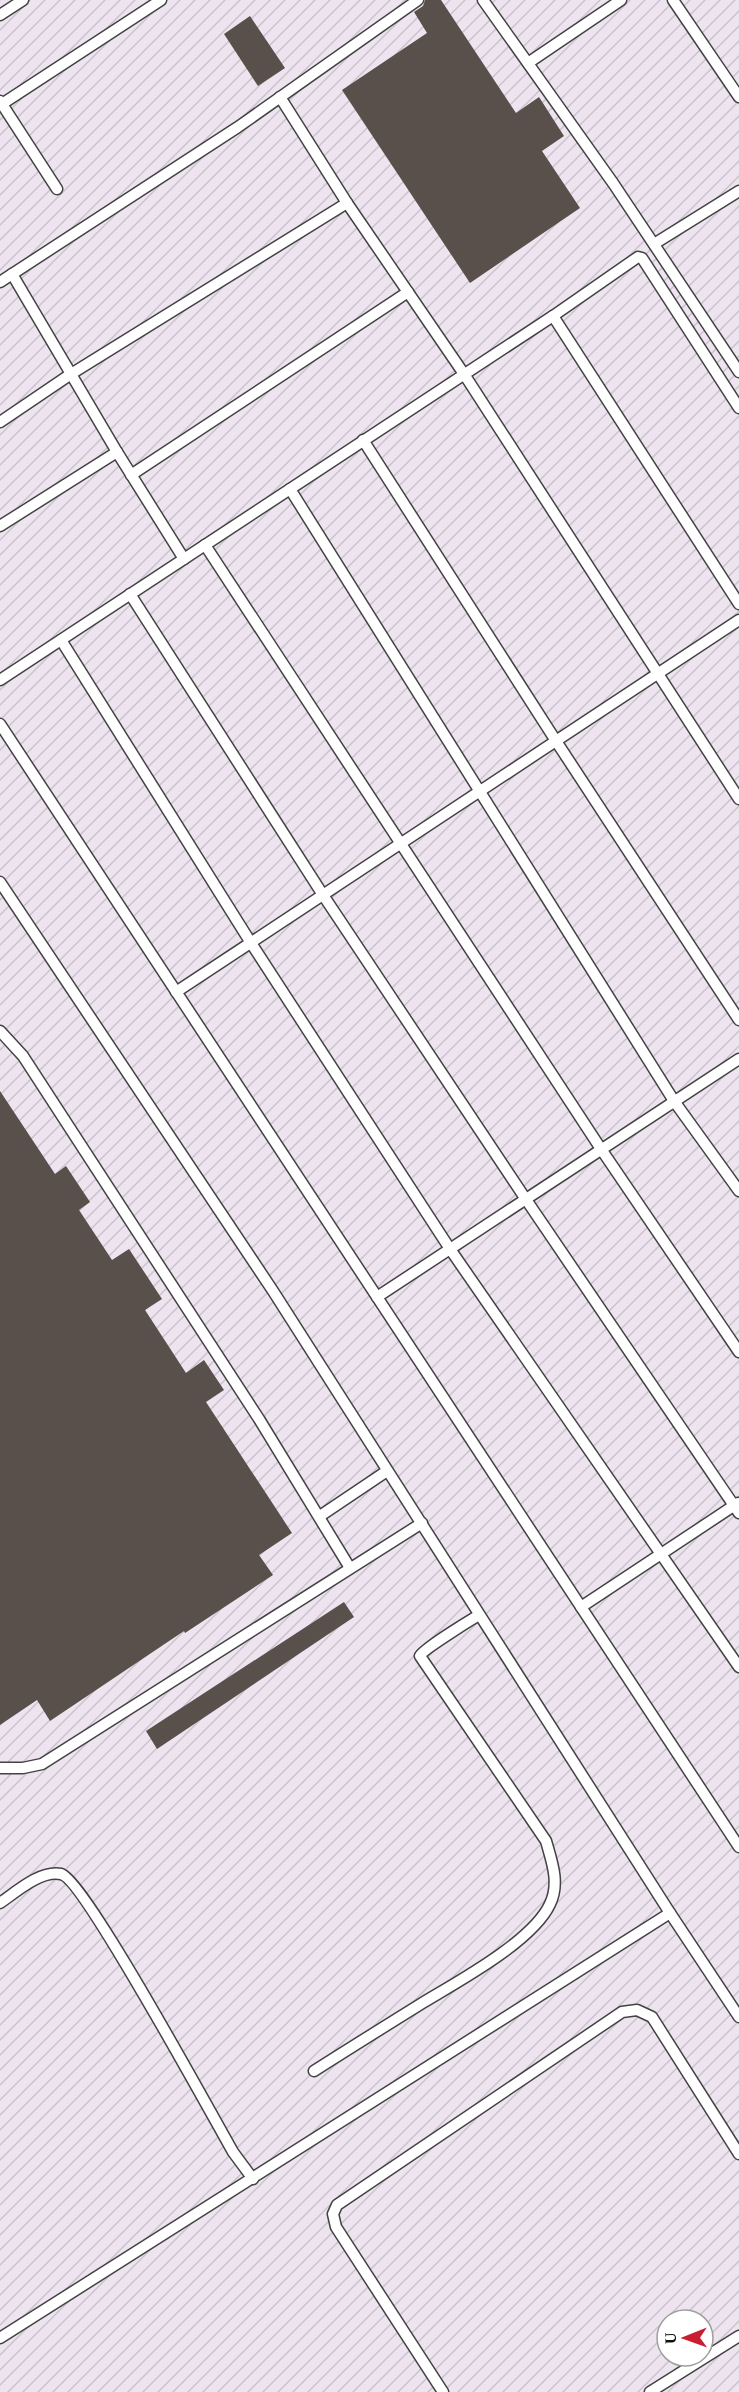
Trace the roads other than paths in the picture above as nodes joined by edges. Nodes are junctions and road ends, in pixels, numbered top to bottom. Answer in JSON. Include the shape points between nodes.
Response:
{"nodes":[{"id":1,"x":23,"y":0,"type":"edge"},
{"id":2,"x":160,"y":0,"type":"edge"},
{"id":3,"x":418,"y":0,"type":"edge"},
{"id":4,"x":483,"y":0,"type":"edge"},
{"id":5,"x":621,"y":0,"type":"edge"},
{"id":6,"x":673,"y":0,"type":"edge"},
{"id":7,"x":0,"y":15,"type":"edge"},
{"id":8,"x":528,"y":63,"type":"junction"},
{"id":9,"x":280,"y":97,"type":"junction"},
{"id":10,"x":739,"y":97,"type":"edge"},
{"id":11,"x":1,"y":103,"type":"edge"},
{"id":12,"x":57,"y":189,"type":"dead end"},
{"id":13,"x":739,"y":191,"type":"edge"},
{"id":14,"x":347,"y":203,"type":"junction"},
{"id":15,"x":654,"y":244,"type":"junction"},
{"id":16,"x":12,"y":274,"type":"junction"},
{"id":17,"x":0,"y":282,"type":"edge"},
{"id":18,"x":408,"y":292,"type":"junction"},
{"id":19,"x":553,"y":316,"type":"junction"},
{"id":20,"x":739,"y":372,"type":"edge"},
{"id":21,"x":71,"y":374,"type":"junction"},
{"id":22,"x":464,"y":374,"type":"junction"},
{"id":23,"x":739,"y":408,"type":"edge"},
{"id":24,"x":0,"y":422,"type":"edge"},
{"id":25,"x":363,"y":440,"type":"junction"},
{"id":26,"x":117,"y":452,"type":"junction"},
{"id":27,"x":131,"y":475,"type":"junction"},
{"id":28,"x":290,"y":489,"type":"junction"},
{"id":29,"x":0,"y":526,"type":"edge"},
{"id":30,"x":205,"y":545,"type":"junction"},
{"id":31,"x":184,"y":559,"type":"junction"},
{"id":32,"x":130,"y":594,"type":"junction"},
{"id":33,"x":739,"y":604,"type":"edge"},
{"id":34,"x":739,"y":620,"type":"edge"},
{"id":35,"x":60,"y":640,"type":"junction"},
{"id":36,"x":658,"y":674,"type":"junction"},
{"id":37,"x":0,"y":680,"type":"edge"},
{"id":38,"x":0,"y":724,"type":"edge"},
{"id":39,"x":556,"y":741,"type":"junction"},
{"id":40,"x":481,"y":791,"type":"junction"},
{"id":41,"x":739,"y":799,"type":"edge"},
{"id":42,"x":402,"y":843,"type":"junction"},
{"id":43,"x":0,"y":882,"type":"edge"},
{"id":44,"x":323,"y":895,"type":"junction"},
{"id":45,"x":251,"y":943,"type":"junction"},
{"id":46,"x":176,"y":992,"type":"junction"},
{"id":47,"x":739,"y":1020,"type":"edge"},
{"id":48,"x":0,"y":1031,"type":"edge"},
{"id":49,"x":739,"y":1059,"type":"edge"},
{"id":50,"x":674,"y":1101,"type":"junction"},
{"id":51,"x":601,"y":1149,"type":"junction"},
{"id":52,"x":739,"y":1191,"type":"edge"},
{"id":53,"x":525,"y":1198,"type":"junction"},
{"id":54,"x":450,"y":1249,"type":"junction"},
{"id":55,"x":377,"y":1297,"type":"junction"},
{"id":56,"x":739,"y":1352,"type":"edge"},
{"id":57,"x":387,"y":1471,"type":"junction"},
{"id":58,"x":737,"y":1507,"type":"edge"},
{"id":59,"x":320,"y":1516,"type":"junction"},
{"id":60,"x":422,"y":1522,"type":"junction"},
{"id":61,"x":662,"y":1553,"type":"junction"},
{"id":62,"x":350,"y":1568,"type":"junction"},
{"id":63,"x":581,"y":1607,"type":"junction"},
{"id":64,"x":479,"y":1614,"type":"junction"},
{"id":65,"x":739,"y":1666,"type":"edge"},
{"id":66,"x":0,"y":1768,"type":"edge"},
{"id":67,"x":739,"y":1847,"type":"edge"},
{"id":68,"x":0,"y":1902,"type":"edge"},
{"id":69,"x":670,"y":1912,"type":"junction"},
{"id":70,"x":739,"y":2017,"type":"edge"},
{"id":71,"x":314,"y":2071,"type":"dead end"},
{"id":72,"x":739,"y":2154,"type":"edge"},
{"id":73,"x":253,"y":2179,"type":"junction"},
{"id":74,"x":739,"y":2336,"type":"edge"},
{"id":75,"x":0,"y":2338,"type":"edge"},
{"id":76,"x":443,"y":2392,"type":"edge"},
{"id":77,"x":651,"y":2392,"type":"edge"}],
"edges":[{"from":1,"to":7,"type":"lane"},
{"from":2,"to":11,"type":"lane"},
{"from":3,"to":9,"type":"lane"},
{"from":4,"to":8,"type":"lane"},
{"from":5,"to":8,"type":"lane"},
{"from":6,"to":10,"type":"lane"},
{"from":8,"to":15,"type":"lane"},
{"from":9,"to":14,"type":"lane"},
{"from":9,"to":16,"type":"lane"},
{"from":11,"to":12,"type":"lane"},
{"from":13,"to":15,"type":"lane"},
{"from":14,"to":18,"type":"lane"},
{"from":14,"to":21,"type":"lane"},
{"from":15,"to":20,"type":"lane"},
{"from":16,"to":17,"type":"lane"},
{"from":16,"to":21,"type":"lane"},
{"from":18,"to":22,"type":"lane"},
{"from":18,"to":27,"type":"lane"},
{"from":19,"to":22,"type":"lane"},
{"from":19,"to":23,"type":"lane","via":[[640,257]]},
{"from":19,"to":33,"type":"lane"},
{"from":21,"to":24,"type":"lane"},
{"from":21,"to":26,"type":"lane"},
{"from":22,"to":25,"type":"lane"},
{"from":22,"to":36,"type":"lane"},
{"from":25,"to":28,"type":"lane"},
{"from":25,"to":39,"type":"lane"},
{"from":26,"to":27,"type":"lane"},
{"from":26,"to":29,"type":"lane"},
{"from":27,"to":31,"type":"lane"},
{"from":28,"to":30,"type":"lane"},
{"from":28,"to":40,"type":"lane"},
{"from":30,"to":31,"type":"lane"},
{"from":30,"to":42,"type":"lane"},
{"from":31,"to":32,"type":"lane"},
{"from":32,"to":35,"type":"lane"},
{"from":32,"to":44,"type":"lane"},
{"from":34,"to":36,"type":"lane"},
{"from":35,"to":37,"type":"lane"},
{"from":35,"to":45,"type":"lane"},
{"from":36,"to":39,"type":"lane"},
{"from":36,"to":41,"type":"lane"},
{"from":38,"to":46,"type":"lane"},
{"from":39,"to":40,"type":"lane"},
{"from":39,"to":47,"type":"lane"},
{"from":40,"to":42,"type":"lane"},
{"from":40,"to":50,"type":"lane"},
{"from":42,"to":44,"type":"lane"},
{"from":42,"to":51,"type":"lane"},
{"from":43,"to":57,"type":"lane","via":[[266,1281]]},
{"from":44,"to":45,"type":"lane"},
{"from":44,"to":53,"type":"lane"},
{"from":45,"to":46,"type":"lane"},
{"from":45,"to":54,"type":"lane"},
{"from":46,"to":55,"type":"lane"},
{"from":48,"to":59,"type":"lane","via":[[23,1056]]},
{"from":49,"to":50,"type":"lane"},
{"from":50,"to":51,"type":"lane"},
{"from":50,"to":52,"type":"lane"},
{"from":51,"to":53,"type":"lane"},
{"from":51,"to":56,"type":"lane"},
{"from":53,"to":54,"type":"lane"},
{"from":53,"to":58,"type":"lane"},
{"from":54,"to":55,"type":"lane"},
{"from":54,"to":61,"type":"lane"},
{"from":55,"to":63,"type":"lane"},
{"from":57,"to":59,"type":"lane"},
{"from":57,"to":60,"type":"lane"},
{"from":58,"to":61,"type":"lane"},
{"from":59,"to":62,"type":"lane"},
{"from":60,"to":62,"type":"lane"},
{"from":60,"to":64,"type":"lane"},
{"from":61,"to":63,"type":"lane"},
{"from":61,"to":65,"type":"lane"},
{"from":62,"to":66,"type":"lane","via":[[42,1764]]},
{"from":63,"to":67,"type":"lane"},
{"from":64,"to":69,"type":"lane"},
{"from":64,"to":71,"type":"lane","via":[[423,1650],[420,1656],[546,1841],[555,1887],[550,1905],[516,1941],[488,1963]]},
{"from":68,"to":73,"type":"lane","via":[[50,1874],[65,1875],[112,1941],[233,2152]]},
{"from":69,"to":70,"type":"lane"},
{"from":69,"to":73,"type":"lane"},
{"from":72,"to":76,"type":"lane","via":[[652,2017],[632,2009],[622,2012],[337,2205],[333,2214],[336,2227]]},
{"from":73,"to":75,"type":"lane"},
{"from":74,"to":77,"type":"lane"}]}
